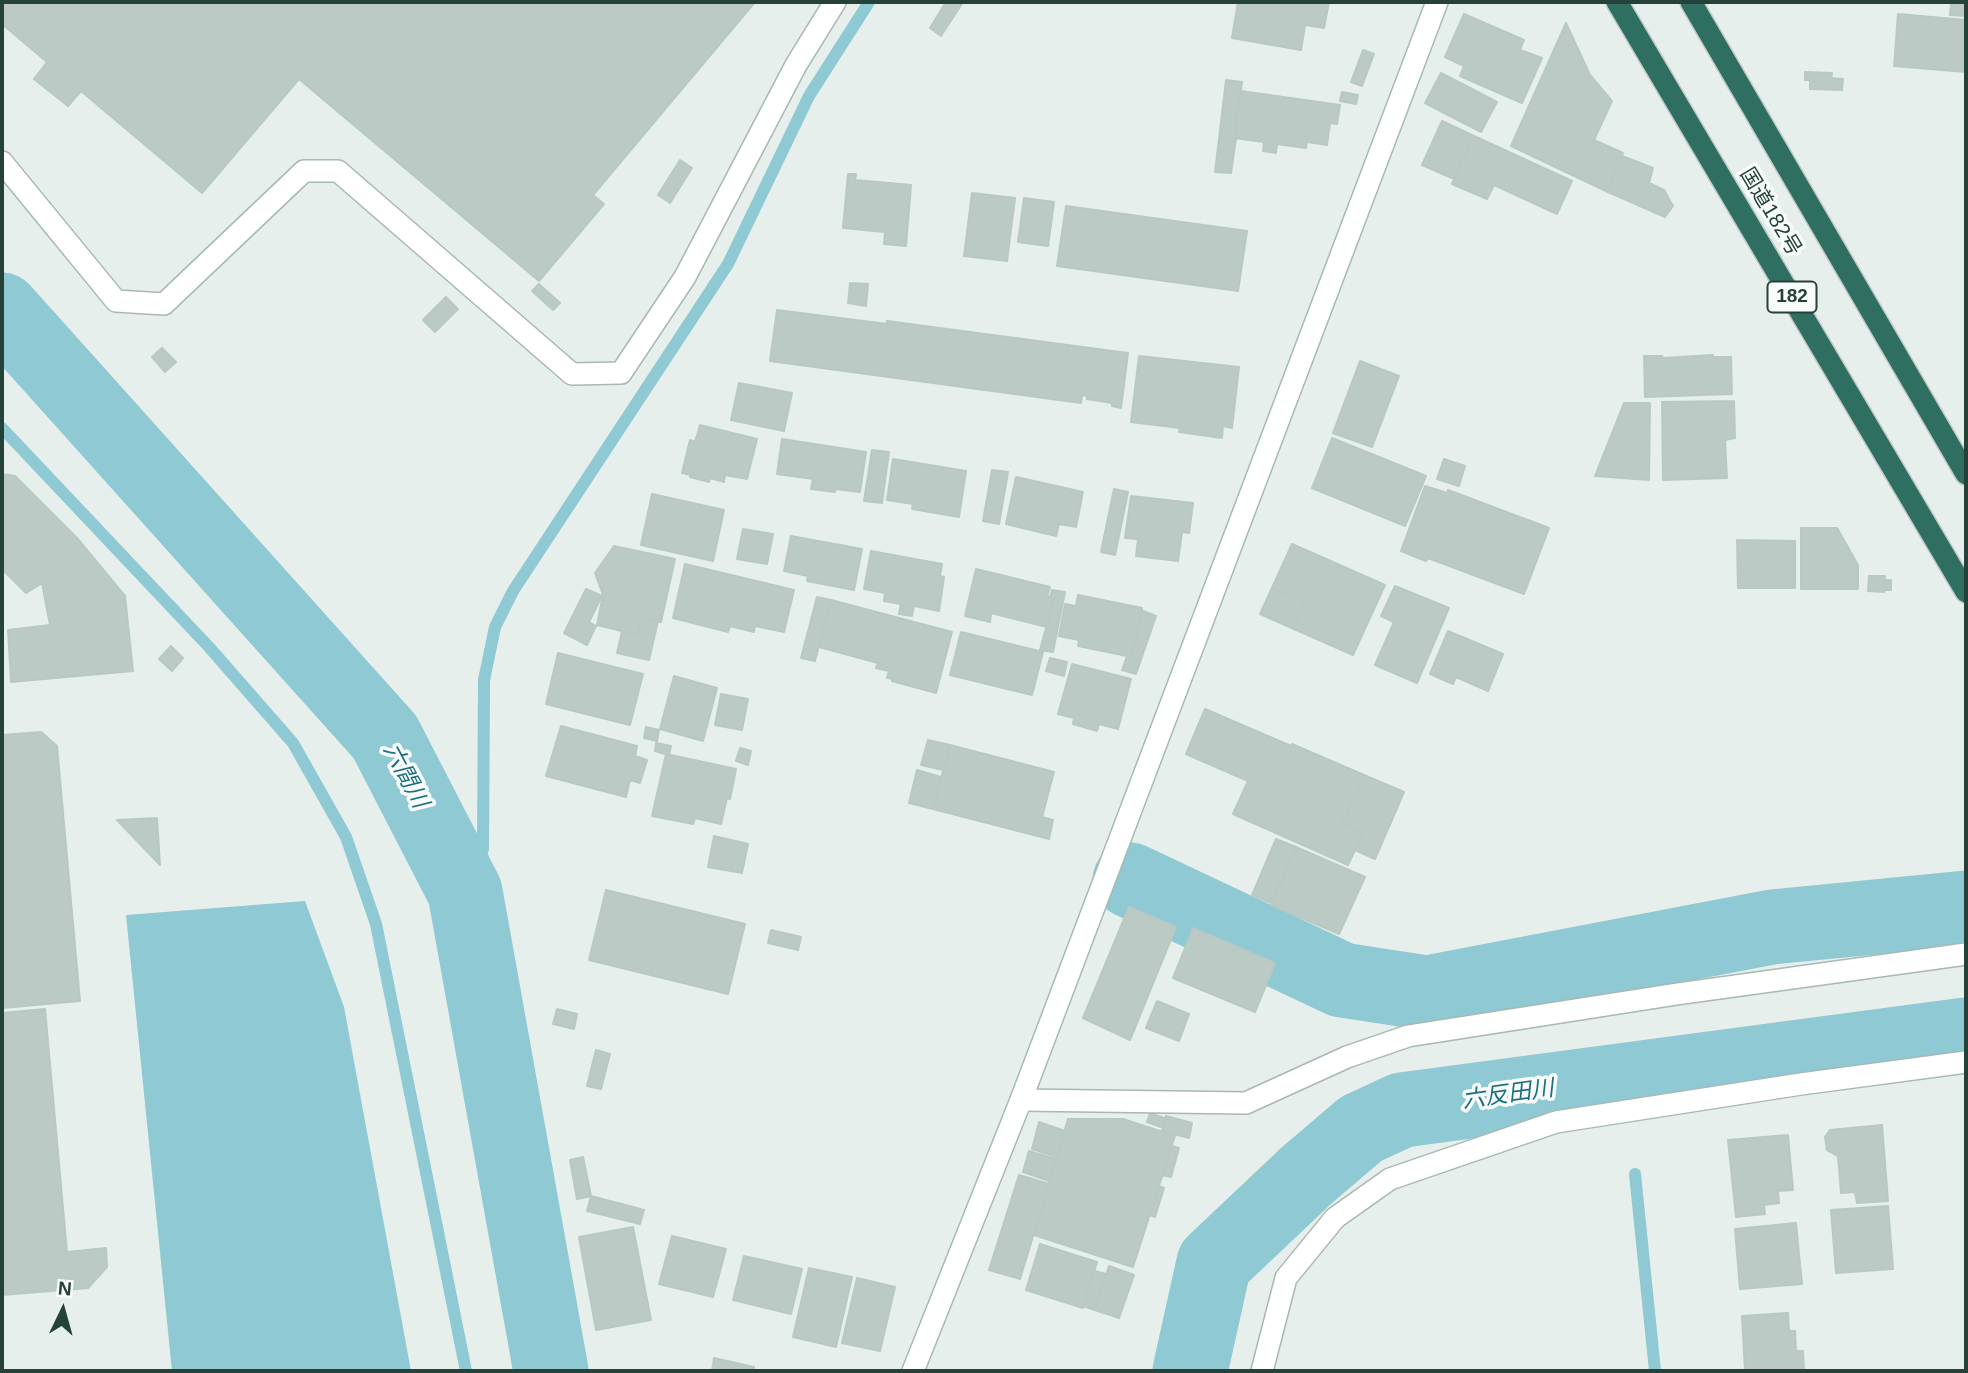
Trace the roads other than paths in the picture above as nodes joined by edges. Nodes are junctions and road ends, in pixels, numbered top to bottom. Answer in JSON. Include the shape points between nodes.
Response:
{"nodes":[{"id":1,"x":835,"y":2,"type":"edge"},
{"id":2,"x":1437,"y":2,"type":"edge"},
{"id":3,"x":1617,"y":2,"type":"edge"},
{"id":4,"x":1691,"y":2,"type":"edge"},
{"id":5,"x":2,"y":162,"type":"edge"},
{"id":6,"x":1966,"y":474,"type":"edge"},
{"id":7,"x":1966,"y":592,"type":"edge"},
{"id":8,"x":1966,"y":954,"type":"edge"},
{"id":9,"x":1966,"y":1062,"type":"edge"},
{"id":10,"x":1021,"y":1100,"type":"junction"},
{"id":11,"x":913,"y":1371,"type":"edge"},
{"id":12,"x":1262,"y":1371,"type":"edge"}],
"edges":[{"from":1,"to":5,"type":"street","via":[[796,65],[685,277],[621,373],[572,374],[338,171],[304,171],[164,304],[116,301]]},
{"from":2,"to":10,"type":"street"},
{"from":3,"to":7,"type":"highway","name":"国道182号","number":"182"},
{"from":4,"to":6,"type":"highway","name":"国道182号"},
{"from":8,"to":10,"type":"street","via":[[1408,1036],[1346,1057],[1246,1103]]},
{"from":9,"to":12,"type":"street","via":[[1556,1122],[1390,1179],[1335,1219],[1286,1278]]},
{"from":10,"to":11,"type":"street"}]}
